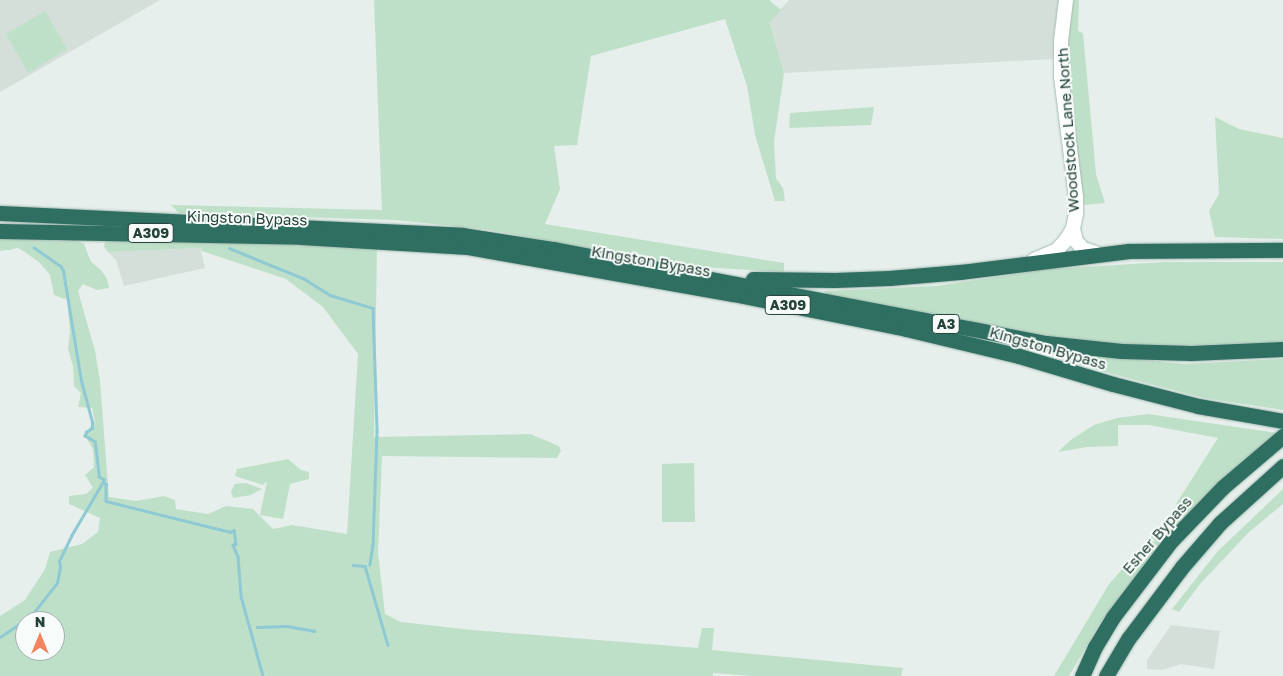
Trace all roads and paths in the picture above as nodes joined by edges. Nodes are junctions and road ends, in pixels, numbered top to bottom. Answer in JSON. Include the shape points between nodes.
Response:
{"nodes":[{"id":1,"x":1066,"y":0,"type":"edge"},
{"id":2,"x":0,"y":213,"type":"edge"},
{"id":3,"x":1073,"y":229,"type":"junction"},
{"id":4,"x":0,"y":232,"type":"edge"},
{"id":5,"x":1283,"y":250,"type":"edge"},
{"id":6,"x":1095,"y":253,"type":"junction"},
{"id":7,"x":1029,"y":262,"type":"junction"},
{"id":8,"x":702,"y":277,"type":"junction"},
{"id":9,"x":1283,"y":349,"type":"edge"},
{"id":10,"x":1283,"y":421,"type":"edge"},
{"id":11,"x":1283,"y":436,"type":"edge"},
{"id":12,"x":1283,"y":466,"type":"edge"},
{"id":13,"x":1082,"y":676,"type":"edge"},
{"id":14,"x":1106,"y":676,"type":"edge"}],
"edges":[{"from":1,"to":3,"type":"street","name":"Woodstock Lane North","via":[[1061,76],[1076,197]]},
{"from":2,"to":8,"type":"highway","name":"Kingston Bypass","number":"A309","via":[[462,235]]},
{"from":3,"to":6,"type":"street","via":[[1076,241],[1083,249]]},
{"from":3,"to":7,"type":"street","via":[[1057,250]]},
{"from":4,"to":10,"type":"highway","name":"Kingston Bypass","number":"A309","via":[[301,237],[468,247],[724,292],[906,329],[1198,406]]},
{"from":5,"to":6,"type":"highway","number":"A309","via":[[1176,249]]},
{"from":6,"to":7,"type":"highway","number":"A309"},
{"from":7,"to":8,"type":"highway","number":"A309","via":[[960,272],[871,279]]},
{"from":8,"to":9,"type":"highway","number":"A3","via":[[1046,343],[1181,353]]},
{"from":11,"to":13,"type":"highway","name":"Esher Bypass","via":[[1223,487],[1171,541],[1113,618]]},
{"from":12,"to":14,"type":"highway","via":[[1220,523],[1182,566],[1128,639]]}]}
